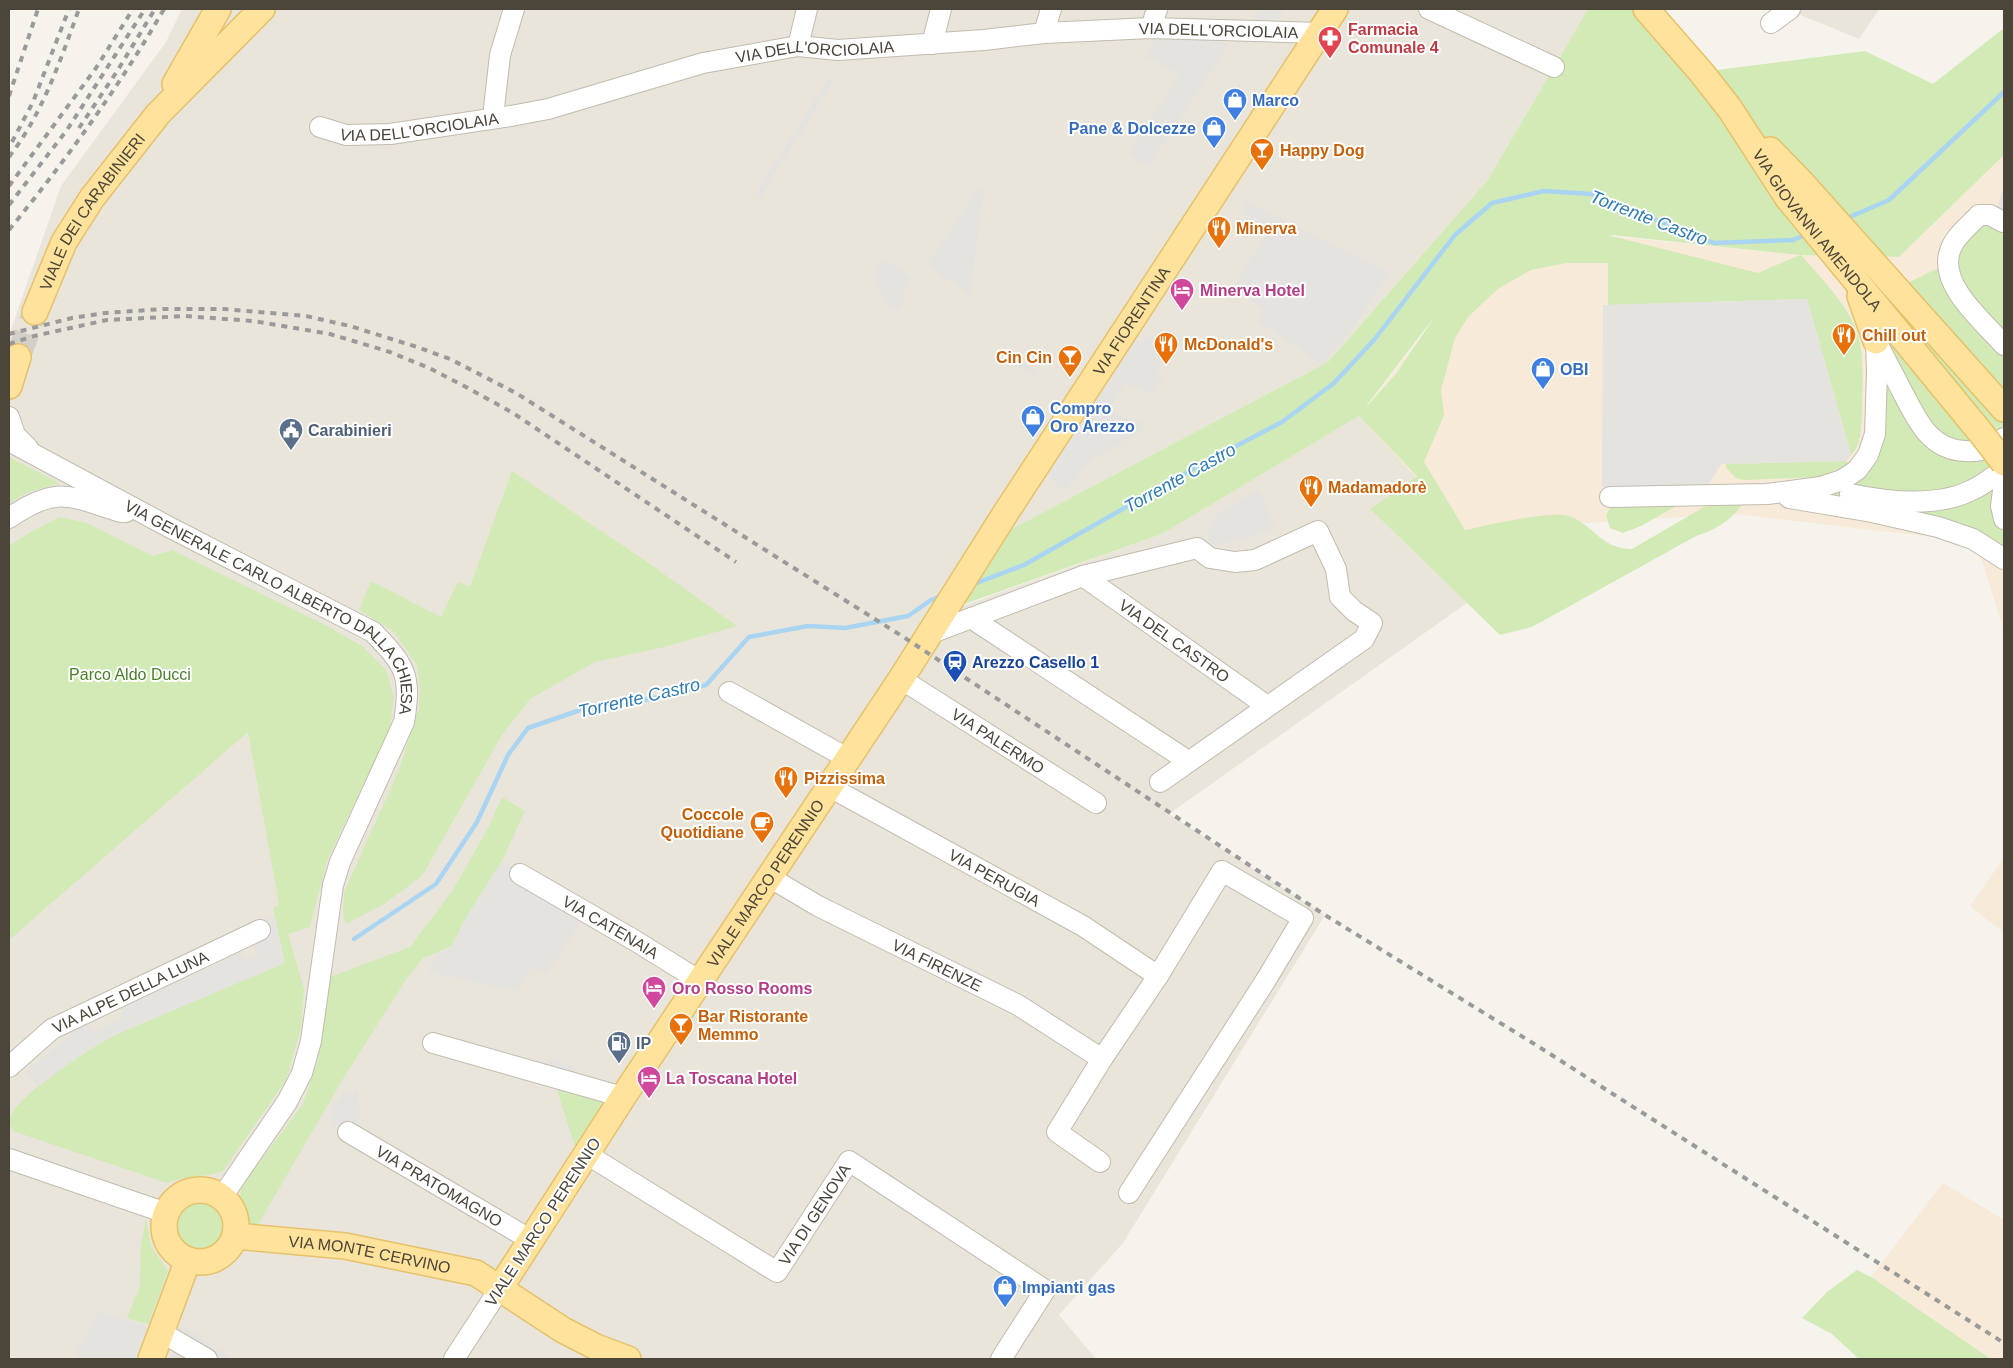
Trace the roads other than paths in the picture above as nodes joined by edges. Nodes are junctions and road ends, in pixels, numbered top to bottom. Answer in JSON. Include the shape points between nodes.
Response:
{"nodes":[{"id":1,"x":218,"y":9,"type":"edge"},
{"id":2,"x":262,"y":9,"type":"edge"},
{"id":3,"x":514,"y":9,"type":"edge"},
{"id":4,"x":807,"y":9,"type":"edge"},
{"id":5,"x":941,"y":9,"type":"edge"},
{"id":6,"x":1050,"y":9,"type":"edge"},
{"id":7,"x":1157,"y":9,"type":"edge"},
{"id":8,"x":1335,"y":9,"type":"edge"},
{"id":9,"x":1429,"y":9,"type":"edge"},
{"id":10,"x":1646,"y":9,"type":"edge"},
{"id":11,"x":1790,"y":9,"type":"edge"},
{"id":12,"x":1771,"y":23,"type":"dead end"},
{"id":13,"x":1151,"y":28,"type":"junction"},
{"id":14,"x":1044,"y":33,"type":"junction"},
{"id":15,"x":1319,"y":33,"type":"junction"},
{"id":16,"x":932,"y":44,"type":"junction"},
{"id":17,"x":798,"y":46,"type":"junction"},
{"id":18,"x":1554,"y":67,"type":"dead end"},
{"id":19,"x":158,"y":114,"type":"junction"},
{"id":20,"x":493,"y":118,"type":"junction"},
{"id":21,"x":320,"y":126,"type":"dead end"},
{"id":22,"x":2003,"y":222,"type":"edge"},
{"id":23,"x":1862,"y":269,"type":"junction"},
{"id":24,"x":35,"y":312,"type":"tunnel mouth"},
{"id":25,"x":1876,"y":341,"type":"junction"},
{"id":26,"x":2004,"y":345,"type":"edge"},
{"id":27,"x":18,"y":358,"type":"tunnel mouth"},
{"id":28,"x":9,"y":386,"type":"edge"},
{"id":29,"x":2004,"y":409,"type":"edge"},
{"id":30,"x":9,"y":416,"type":"edge"},
{"id":31,"x":1992,"y":436,"type":"edge"},
{"id":32,"x":9,"y":441,"type":"edge"},
{"id":33,"x":33,"y":454,"type":"junction"},
{"id":34,"x":2004,"y":463,"type":"edge"},
{"id":35,"x":2004,"y":469,"type":"edge"},
{"id":36,"x":2004,"y":483,"type":"edge"},
{"id":37,"x":1822,"y":487,"type":"junction"},
{"id":38,"x":1767,"y":494,"type":"junction"},
{"id":39,"x":1610,"y":497,"type":"dead end"},
{"id":40,"x":140,"y":511,"type":"junction"},
{"id":41,"x":9,"y":518,"type":"edge"},
{"id":42,"x":2004,"y":519,"type":"edge"},
{"id":43,"x":2004,"y":560,"type":"edge"},
{"id":44,"x":1083,"y":576,"type":"junction"},
{"id":45,"x":971,"y":618,"type":"junction"},
{"id":46,"x":929,"y":634,"type":"junction"},
{"id":47,"x":901,"y":679,"type":"junction"},
{"id":48,"x":729,"y":692,"type":"dead end"},
{"id":49,"x":1268,"y":706,"type":"junction"},
{"id":50,"x":847,"y":758,"type":"junction"},
{"id":51,"x":1188,"y":761,"type":"junction"},
{"id":52,"x":1160,"y":782,"type":"dead end"},
{"id":53,"x":828,"y":786,"type":"junction"},
{"id":54,"x":1096,"y":803,"type":"dead end"},
{"id":55,"x":520,"y":874,"type":"dead end"},
{"id":56,"x":768,"y":877,"type":"junction"},
{"id":57,"x":260,"y":930,"type":"dead end"},
{"id":58,"x":1158,"y":976,"type":"junction"},
{"id":59,"x":700,"y":981,"type":"junction"},
{"id":60,"x":433,"y":1043,"type":"dead end"},
{"id":61,"x":1102,"y":1059,"type":"junction"},
{"id":62,"x":9,"y":1067,"type":"edge"},
{"id":63,"x":623,"y":1097,"type":"junction"},
{"id":64,"x":348,"y":1132,"type":"dead end"},
{"id":65,"x":588,"y":1155,"type":"junction"},
{"id":66,"x":10,"y":1160,"type":"edge"},
{"id":67,"x":1100,"y":1162,"type":"dead end"},
{"id":68,"x":1129,"y":1193,"type":"dead end"},
{"id":69,"x":222,"y":1197,"type":"junction"},
{"id":70,"x":166,"y":1212,"type":"junction"},
{"id":71,"x":235,"y":1236,"type":"junction"},
{"id":72,"x":531,"y":1240,"type":"junction"},
{"id":73,"x":188,"y":1260,"type":"junction"},
{"id":74,"x":500,"y":1288,"type":"junction"},
{"id":75,"x":161,"y":1332,"type":"junction"},
{"id":76,"x":151,"y":1359,"type":"edge"},
{"id":77,"x":207,"y":1359,"type":"edge"},
{"id":78,"x":454,"y":1359,"type":"edge"},
{"id":79,"x":628,"y":1359,"type":"edge"},
{"id":80,"x":1001,"y":1359,"type":"edge"}],
"edges":[{"from":1,"to":19,"type":"main road","name":"VIALE DEI CARABINIERI"},
{"from":2,"to":19,"type":"main road","name":"VIALE DEI CARABINIERI"},
{"from":3,"to":20,"type":"street","name":"VIA DELL'ORCIOLAIA","via":[[500,55]]},
{"from":4,"to":17,"type":"street"},
{"from":5,"to":16,"type":"street"},
{"from":6,"to":14,"type":"street"},
{"from":7,"to":13,"type":"street"},
{"from":8,"to":15,"type":"main road","name":"VIA FIORENTINA"},
{"from":9,"to":18,"type":"street"},
{"from":10,"to":23,"type":"main road","name":"VIA GIOVANNI AMENDOLA"},
{"from":11,"to":12,"type":"street"},
{"from":13,"to":14,"type":"street","name":"VIA DELL'ORCIOLAIA"},
{"from":13,"to":15,"type":"street","name":"VIA DELL'ORCIOLAIA"},
{"from":14,"to":16,"type":"street","name":"VIA DELL'ORCIOLAIA"},
{"from":15,"to":46,"type":"main road","name":"VIA FIORENTINA"},
{"from":16,"to":17,"type":"street","name":"VIA DELL'ORCIOLAIA","via":[[838,50]]},
{"from":17,"to":20,"type":"street","name":"VIA DELL'ORCIOLAIA","via":[[703,63],[548,109]]},
{"from":19,"to":24,"type":"main road","name":"VIALE DEI CARABINIERI","via":[[77,220],[64,242]]},
{"from":20,"to":21,"type":"street","name":"VIA DELL'ORCIOLAIA","via":[[390,134],[346,135]]},
{"from":22,"to":26,"type":"street","via":[[1990,215],[1979,216],[1957,237],[1947,264],[1956,290]]},
{"from":23,"to":25,"type":"main road"},
{"from":23,"to":29,"type":"main road","name":"VIA GIOVANNI AMENDOLA"},
{"from":23,"to":31,"type":"main road","name":"VIA GIOVANNI AMENDOLA"},
{"from":25,"to":31,"type":"street","via":[[1918,422],[1935,441],[1954,450],[1971,452],[1988,449]]},
{"from":25,"to":37,"type":"street","via":[[1875,434],[1868,455],[1857,470]]},
{"from":27,"to":28,"type":"main road"},
{"from":30,"to":33,"type":"street","name":"VIA GENERALE CARLO ALBERTO DALLA CHIESA","via":[[15,435]]},
{"from":31,"to":34,"type":"main road","name":"VIA GIOVANNI AMENDOLA","bridge":true},
{"from":32,"to":33,"type":"street","name":"VIA GENERALE CARLO ALBERTO DALLA CHIESA"},
{"from":33,"to":40,"type":"street","name":"VIA GENERALE CARLO ALBERTO DALLA CHIESA"},
{"from":35,"to":37,"type":"street","via":[[1972,490],[1928,501],[1863,497]]},
{"from":36,"to":42,"type":"street","via":[[2001,506]]},
{"from":37,"to":38,"type":"street"},
{"from":38,"to":39,"type":"street"},
{"from":38,"to":43,"type":"street","via":[[1938,526],[1973,539]]},
{"from":40,"to":41,"type":"street","via":[[121,512],[76,498],[56,496],[35,502]]},
{"from":40,"to":69,"type":"street","name":"VIA GENERALE CARLO ALBERTO DALLA CHIESA","via":[[373,632],[406,674],[408,699],[404,722],[333,884],[310,1041],[302,1073],[287,1102]]},
{"from":44,"to":45,"type":"street"},
{"from":44,"to":49,"type":"street","name":"VIA DEL CASTRO"},
{"from":44,"to":49,"type":"street","via":[[1197,548],[1210,558],[1235,562],[1255,560],[1318,531],[1336,570],[1340,597],[1372,623],[1364,639]]},
{"from":45,"to":46,"type":"street"},
{"from":45,"to":51,"type":"street"},
{"from":46,"to":47,"type":"main road","name":"VIALE MARCO PERENNIO"},
{"from":47,"to":50,"type":"main road","name":"VIALE MARCO PERENNIO"},
{"from":47,"to":54,"type":"street","name":"VIA PALERMO"},
{"from":48,"to":50,"type":"street"},
{"from":49,"to":51,"type":"street"},
{"from":50,"to":53,"type":"main road","name":"VIALE MARCO PERENNIO"},
{"from":51,"to":52,"type":"street"},
{"from":53,"to":56,"type":"main road","name":"VIALE MARCO PERENNIO"},
{"from":53,"to":58,"type":"street","name":"VIA PERUGIA","via":[[1083,926]]},
{"from":55,"to":59,"type":"street","name":"VIA CATENAIA"},
{"from":56,"to":59,"type":"main road","name":"VIALE MARCO PERENNIO"},
{"from":56,"to":61,"type":"street","name":"VIA FIRENZE","via":[[818,906],[1018,1005]]},
{"from":57,"to":62,"type":"street","name":"VIA ALPE DELLA LUNA","via":[[52,1028]]},
{"from":58,"to":61,"type":"street"},
{"from":58,"to":68,"type":"street","via":[[1222,871],[1303,918]]},
{"from":59,"to":63,"type":"main road","name":"VIALE MARCO PERENNIO"},
{"from":60,"to":63,"type":"street"},
{"from":61,"to":67,"type":"street","via":[[1057,1132]]},
{"from":63,"to":65,"type":"main road","name":"VIALE MARCO PERENNIO"},
{"from":64,"to":72,"type":"street","name":"VIA PRATOMAGNO"},
{"from":65,"to":72,"type":"main road","name":"VIALE MARCO PERENNIO"},
{"from":65,"to":80,"type":"street","name":"VIA DI GENOVA","via":[[777,1272],[849,1161],[1045,1290]]},
{"from":66,"to":70,"type":"street"},
{"from":69,"to":70,"type":"main road","via":[[212,1192],[190,1191],[180,1196]]},
{"from":69,"to":71,"type":"main road","via":[[234,1214]]},
{"from":70,"to":73,"type":"main road","via":[[165,1236],[178,1255]]},
{"from":71,"to":73,"type":"main road","via":[[222,1255],[200,1262]]},
{"from":71,"to":74,"type":"main road","name":"VIA MONTE CERVINO","via":[[345,1246],[476,1273]]},
{"from":72,"to":74,"type":"main road","name":"VIALE MARCO PERENNIO"},
{"from":73,"to":75,"type":"main road"},
{"from":74,"to":78,"type":"street","name":"VIALE MARCO PERENNIO"},
{"from":74,"to":79,"type":"main road","name":"VIA MONTE CERVINO","via":[[564,1330]]},
{"from":75,"to":76,"type":"main road"},
{"from":75,"to":77,"type":"street"}]}
